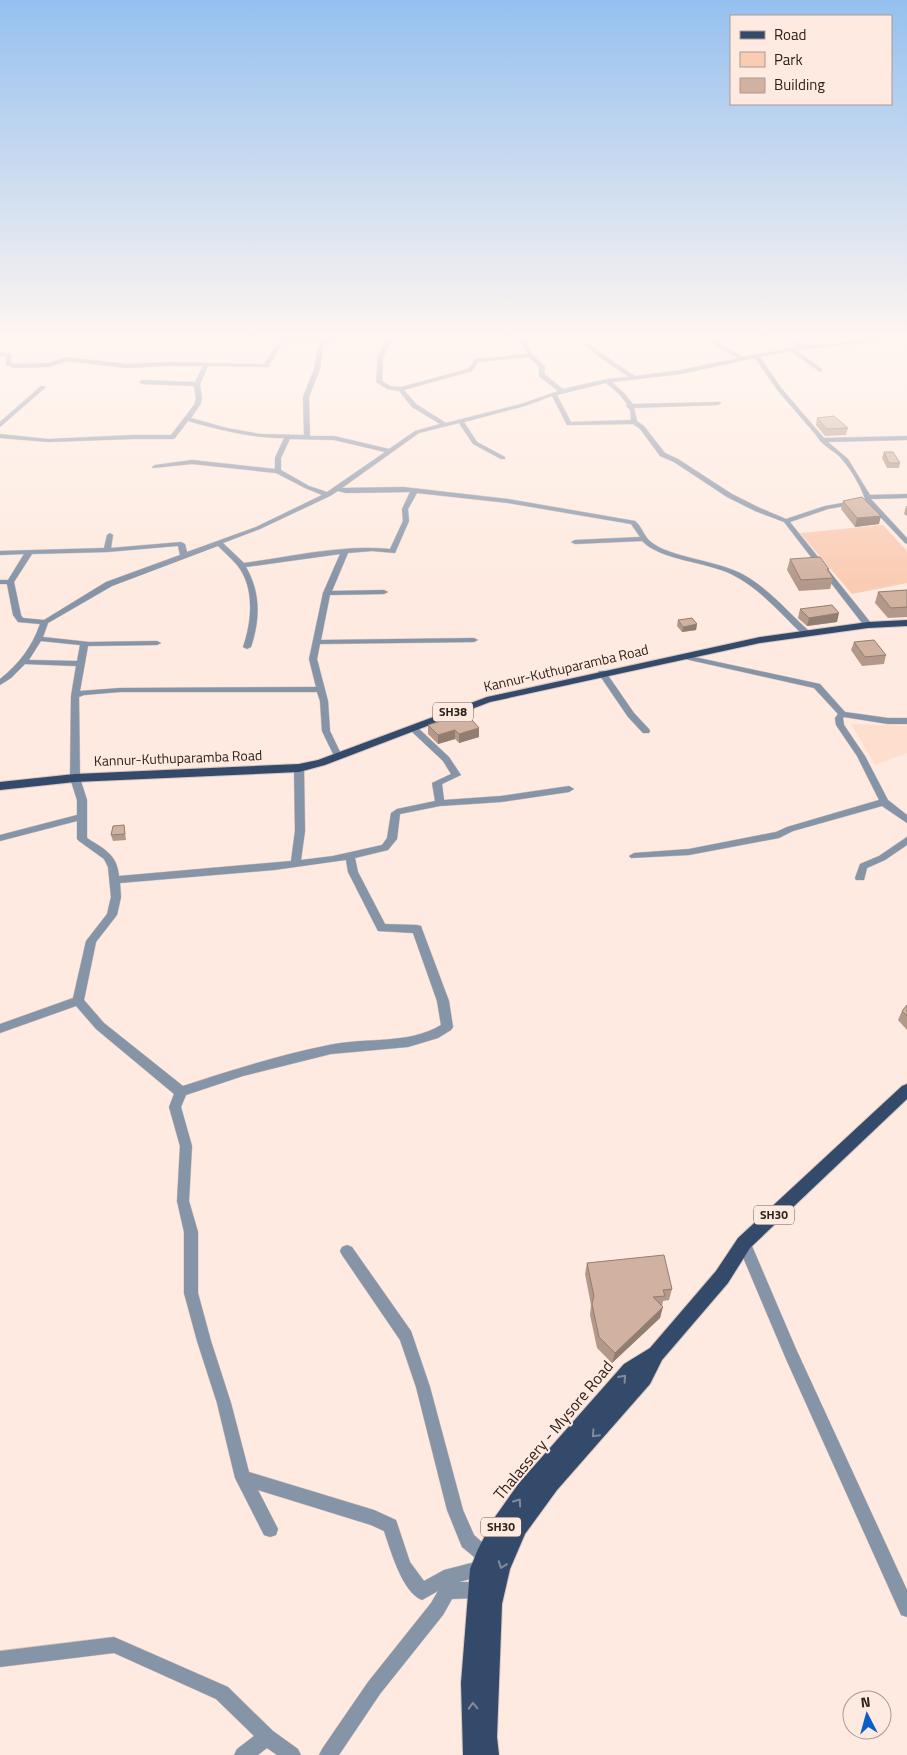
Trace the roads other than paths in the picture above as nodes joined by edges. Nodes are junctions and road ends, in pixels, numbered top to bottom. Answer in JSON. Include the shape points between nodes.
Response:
{"nodes":[{"id":1,"x":187,"y":419,"type":"joint"},
{"id":2,"x":307,"y":419,"type":"edge"},
{"id":3,"x":435,"y":419,"type":"edge"},
{"id":4,"x":465,"y":419,"type":"edge"},
{"id":5,"x":567,"y":419,"type":"edge"},
{"id":6,"x":634,"y":419,"type":"edge"},
{"id":7,"x":805,"y":419,"type":"edge"},
{"id":8,"x":460,"y":420,"type":"junction"},
{"id":9,"x":634,"y":422,"type":"junction"},
{"id":10,"x":444,"y":424,"type":"junction"},
{"id":11,"x":0,"y":436,"type":"edge"},
{"id":12,"x":288,"y":437,"type":"junction"},
{"id":13,"x":307,"y":437,"type":"junction"},
{"id":14,"x":907,"y":438,"type":"edge"},
{"id":15,"x":822,"y":440,"type":"junction"},
{"id":16,"x":391,"y":451,"type":"junction"},
{"id":17,"x":503,"y":458,"type":"dead end"},
{"id":18,"x":155,"y":467,"type":"dead end"},
{"id":19,"x":278,"y":471,"type":"junction"},
{"id":20,"x":338,"y":489,"type":"junction"},
{"id":21,"x":414,"y":491,"type":"junction"},
{"id":22,"x":328,"y":495,"type":"junction"},
{"id":23,"x":907,"y":496,"type":"edge"},
{"id":24,"x":868,"y":498,"type":"junction"},
{"id":25,"x":786,"y":520,"type":"junction"},
{"id":26,"x":110,"y":535,"type":"dead end"},
{"id":27,"x":644,"y":540,"type":"junction"},
{"id":28,"x":575,"y":542,"type":"dead end"},
{"id":29,"x":907,"y":542,"type":"edge"},
{"id":30,"x":219,"y":543,"type":"junction"},
{"id":31,"x":108,"y":550,"type":"junction"},
{"id":32,"x":345,"y":551,"type":"junction"},
{"id":33,"x":29,"y":552,"type":"junction"},
{"id":34,"x":0,"y":553,"type":"edge"},
{"id":35,"x":184,"y":556,"type":"junction"},
{"id":36,"x":241,"y":566,"type":"junction"},
{"id":37,"x":0,"y":582,"type":"edge"},
{"id":38,"x":10,"y":582,"type":"junction"},
{"id":39,"x":384,"y":592,"type":"dead end"},
{"id":40,"x":327,"y":593,"type":"junction"},
{"id":41,"x":45,"y":622,"type":"junction"},
{"id":42,"x":907,"y":623,"type":"edge"},
{"id":43,"x":868,"y":625,"type":"junction"},
{"id":44,"x":807,"y":634,"type":"junction"},
{"id":45,"x":40,"y":638,"type":"junction"},
{"id":46,"x":474,"y":640,"type":"dead end"},
{"id":47,"x":318,"y":642,"type":"junction"},
{"id":48,"x":157,"y":643,"type":"dead end"},
{"id":49,"x":84,"y":644,"type":"junction"},
{"id":50,"x":247,"y":647,"type":"dead end"},
{"id":51,"x":685,"y":658,"type":"junction"},
{"id":52,"x":24,"y":662,"type":"junction"},
{"id":53,"x":80,"y":664,"type":"junction"},
{"id":54,"x":602,"y":674,"type":"junction"},
{"id":55,"x":0,"y":683,"type":"edge"},
{"id":56,"x":320,"y":689,"type":"junction"},
{"id":57,"x":75,"y":696,"type":"junction"},
{"id":58,"x":842,"y":714,"type":"junction"},
{"id":59,"x":907,"y":721,"type":"edge"},
{"id":60,"x":412,"y":728,"type":"junction"},
{"id":61,"x":646,"y":731,"type":"dead end"},
{"id":62,"x":338,"y":756,"type":"junction"},
{"id":63,"x":299,"y":768,"type":"junction"},
{"id":64,"x":75,"y":778,"type":"junction"},
{"id":65,"x":0,"y":786,"type":"edge"},
{"id":66,"x":569,"y":789,"type":"dead end"},
{"id":67,"x":884,"y":802,"type":"junction"},
{"id":68,"x":440,"y":803,"type":"junction"},
{"id":69,"x":82,"y":817,"type":"junction"},
{"id":70,"x":907,"y":820,"type":"edge"},
{"id":71,"x":0,"y":838,"type":"edge"},
{"id":72,"x":907,"y":840,"type":"edge"},
{"id":73,"x":350,"y":856,"type":"junction"},
{"id":74,"x":634,"y":856,"type":"dead end"},
{"id":75,"x":296,"y":864,"type":"junction"},
{"id":76,"x":860,"y":878,"type":"dead end"},
{"id":77,"x":116,"y":880,"type":"junction"},
{"id":78,"x":78,"y":1001,"type":"junction"},
{"id":79,"x":0,"y":1029,"type":"edge"},
{"id":80,"x":907,"y":1090,"type":"edge"},
{"id":81,"x":181,"y":1092,"type":"junction"},
{"id":82,"x":744,"y":1243,"type":"junction"},
{"id":83,"x":347,"y":1251,"type":"dead end"},
{"id":84,"x":656,"y":1354,"type":"junction"},
{"id":85,"x":243,"y":1478,"type":"junction"},
{"id":86,"x":270,"y":1529,"type":"dead end"},
{"id":87,"x":482,"y":1563,"type":"junction"},
{"id":88,"x":478,"y":1590,"type":"junction"},
{"id":89,"x":907,"y":1609,"type":"edge"},
{"id":90,"x":0,"y":1659,"type":"edge"},
{"id":91,"x":267,"y":1737,"type":"junction"},
{"id":92,"x":243,"y":1755,"type":"edge"},
{"id":93,"x":292,"y":1755,"type":"edge"},
{"id":94,"x":328,"y":1755,"type":"edge"},
{"id":95,"x":474,"y":1755,"type":"edge"},
{"id":96,"x":488,"y":1755,"type":"edge"}],
"edges":[{"from":1,"to":11,"type":"street","via":[[173,437],[139,436],[61,442]]},
{"from":1,"to":12,"type":"street","via":[[242,434]]},
{"from":2,"to":13,"type":"street"},
{"from":3,"to":10,"type":"street"},
{"from":4,"to":8,"type":"street"},
{"from":5,"to":9,"type":"street","via":[[569,424]]},
{"from":6,"to":9,"type":"street"},
{"from":7,"to":15,"type":"street"},
{"from":8,"to":10,"type":"street"},
{"from":8,"to":17,"type":"street","via":[[475,442]]},
{"from":9,"to":25,"type":"street","via":[[640,425],[661,454],[754,508]]},
{"from":10,"to":16,"type":"street","via":[[417,432]]},
{"from":12,"to":13,"type":"street"},
{"from":12,"to":19,"type":"street","via":[[278,458]]},
{"from":13,"to":16,"type":"street","via":[[334,438]]},
{"from":14,"to":15,"type":"street"},
{"from":15,"to":24,"type":"street","via":[[855,472]]},
{"from":16,"to":20,"type":"street"},
{"from":18,"to":19,"type":"street","via":[[192,462]]},
{"from":19,"to":22,"type":"street"},
{"from":20,"to":21,"type":"street"},
{"from":20,"to":22,"type":"street"},
{"from":21,"to":27,"type":"street","via":[[508,501],[624,520],[636,524]]},
{"from":21,"to":32,"type":"street","via":[[405,509],[406,521],[392,551]]},
{"from":22,"to":30,"type":"street"},
{"from":23,"to":24,"type":"street"},
{"from":24,"to":25,"type":"street"},
{"from":24,"to":29,"type":"street"},
{"from":25,"to":43,"type":"street"},
{"from":26,"to":31,"type":"street"},
{"from":27,"to":28,"type":"street"},
{"from":27,"to":44,"type":"street","via":[[661,549],[732,571],[748,581]]},
{"from":30,"to":35,"type":"street"},
{"from":30,"to":36,"type":"street"},
{"from":31,"to":33,"type":"street"},
{"from":31,"to":35,"type":"street","via":[[181,544]]},
{"from":32,"to":36,"type":"street"},
{"from":32,"to":40,"type":"street"},
{"from":33,"to":34,"type":"street"},
{"from":33,"to":38,"type":"street"},
{"from":35,"to":41,"type":"street","via":[[109,584]]},
{"from":36,"to":50,"type":"street","via":[[255,600]]},
{"from":37,"to":38,"type":"street"},
{"from":38,"to":41,"type":"street","via":[[21,620]]},
{"from":39,"to":40,"type":"street"},
{"from":40,"to":47,"type":"street"},
{"from":41,"to":45,"type":"street"},
{"from":42,"to":43,"type":"main road","name":"Kannur-Kuthuparamba Road","number":"SH38"},
{"from":43,"to":44,"type":"main road","name":"Kannur-Kuthuparamba Road","number":"SH38"},
{"from":44,"to":51,"type":"main road","name":"Kannur-Kuthuparamba Road","number":"SH38","via":[[760,640]]},
{"from":45,"to":49,"type":"street"},
{"from":45,"to":52,"type":"street"},
{"from":46,"to":47,"type":"street"},
{"from":47,"to":56,"type":"street","via":[[313,659]]},
{"from":48,"to":49,"type":"street"},
{"from":49,"to":53,"type":"street"},
{"from":51,"to":54,"type":"main road","name":"Kannur-Kuthuparamba Road","number":"SH38"},
{"from":51,"to":58,"type":"street","via":[[817,686]]},
{"from":52,"to":53,"type":"street"},
{"from":52,"to":55,"type":"street"},
{"from":53,"to":57,"type":"street"},
{"from":54,"to":60,"type":"main road","name":"Kannur-Kuthuparamba Road","number":"SH38","via":[[487,700]]},
{"from":54,"to":61,"type":"street"},
{"from":56,"to":57,"type":"street","via":[[120,690]]},
{"from":56,"to":62,"type":"street","via":[[326,731]]},
{"from":57,"to":64,"type":"street"},
{"from":58,"to":59,"type":"street"},
{"from":58,"to":67,"type":"street","via":[[840,725],[861,756]]},
{"from":60,"to":62,"type":"main road","name":"Kannur-Kuthuparamba Road","number":"SH38"},
{"from":60,"to":68,"type":"street","via":[[446,759],[456,775],[437,783]]},
{"from":62,"to":63,"type":"main road","name":"Kannur-Kuthuparamba Road","number":"SH38"},
{"from":63,"to":64,"type":"main road","name":"Kannur-Kuthuparamba Road","number":"SH38"},
{"from":63,"to":75,"type":"street","via":[[300,831]]},
{"from":64,"to":65,"type":"main road","name":"Kannur-Kuthuparamba Road","number":"SH38"},
{"from":64,"to":69,"type":"street","via":[[82,800]]},
{"from":66,"to":68,"type":"street"},
{"from":67,"to":70,"type":"street"},
{"from":67,"to":74,"type":"street","via":[[779,835],[689,852]]},
{"from":68,"to":73,"type":"street","via":[[397,812],[392,839],[385,848]]},
{"from":69,"to":71,"type":"street"},
{"from":69,"to":77,"type":"street","via":[[82,838],[108,857]]},
{"from":72,"to":76,"type":"street","via":[[882,858],[863,866]]},
{"from":73,"to":75,"type":"street"},
{"from":73,"to":81,"type":"street","via":[[353,872],[382,928],[417,929],[443,1002],[447,1027],[434,1035],[408,1042],[331,1049],[243,1071]]},
{"from":75,"to":77,"type":"street"},
{"from":77,"to":78,"type":"street","via":[[116,906],[91,940]]},
{"from":78,"to":79,"type":"street"},
{"from":78,"to":81,"type":"street","via":[[100,1026]]},
{"from":80,"to":82,"type":"main road","name":"Thalassery - Mysore Road","number":"SH30"},
{"from":81,"to":85,"type":"street","via":[[175,1107],[186,1146],[183,1201],[191,1232],[192,1293]]},
{"from":82,"to":84,"type":"main road","name":"Thalassery - Mysore Road","number":"SH30","via":[[722,1277]]},
{"from":82,"to":89,"type":"street","via":[[790,1354]]},
{"from":83,"to":87,"type":"street","via":[[406,1336],[455,1510]]},
{"from":87,"to":84,"type":"main road","name":"Thalassery - Mysore Road","number":"SH30","one_way":true,"via":[[502,1524],[526,1490],[630,1370]]},
{"from":84,"to":96,"type":"main road","one_way":true,"via":[[644,1378],[550,1483],[518,1527],[500,1568],[492,1604]]},
{"from":85,"to":86,"type":"street"},
{"from":85,"to":87,"type":"street","via":[[374,1518],[390,1526],[404,1567],[422,1592],[444,1578]]},
{"from":87,"to":88,"type":"main road","name":"Thalassery - Mysore Road","number":"SH30"},
{"from":88,"to":94,"type":"street","via":[[447,1591]]},
{"from":95,"to":88,"type":"main road","name":"Thalassery - Mysore Road","number":"SH30","one_way":true,"via":[[472,1683]]},
{"from":90,"to":91,"type":"street","via":[[114,1645],[222,1693]]},
{"from":91,"to":92,"type":"street"},
{"from":91,"to":93,"type":"street"}]}
